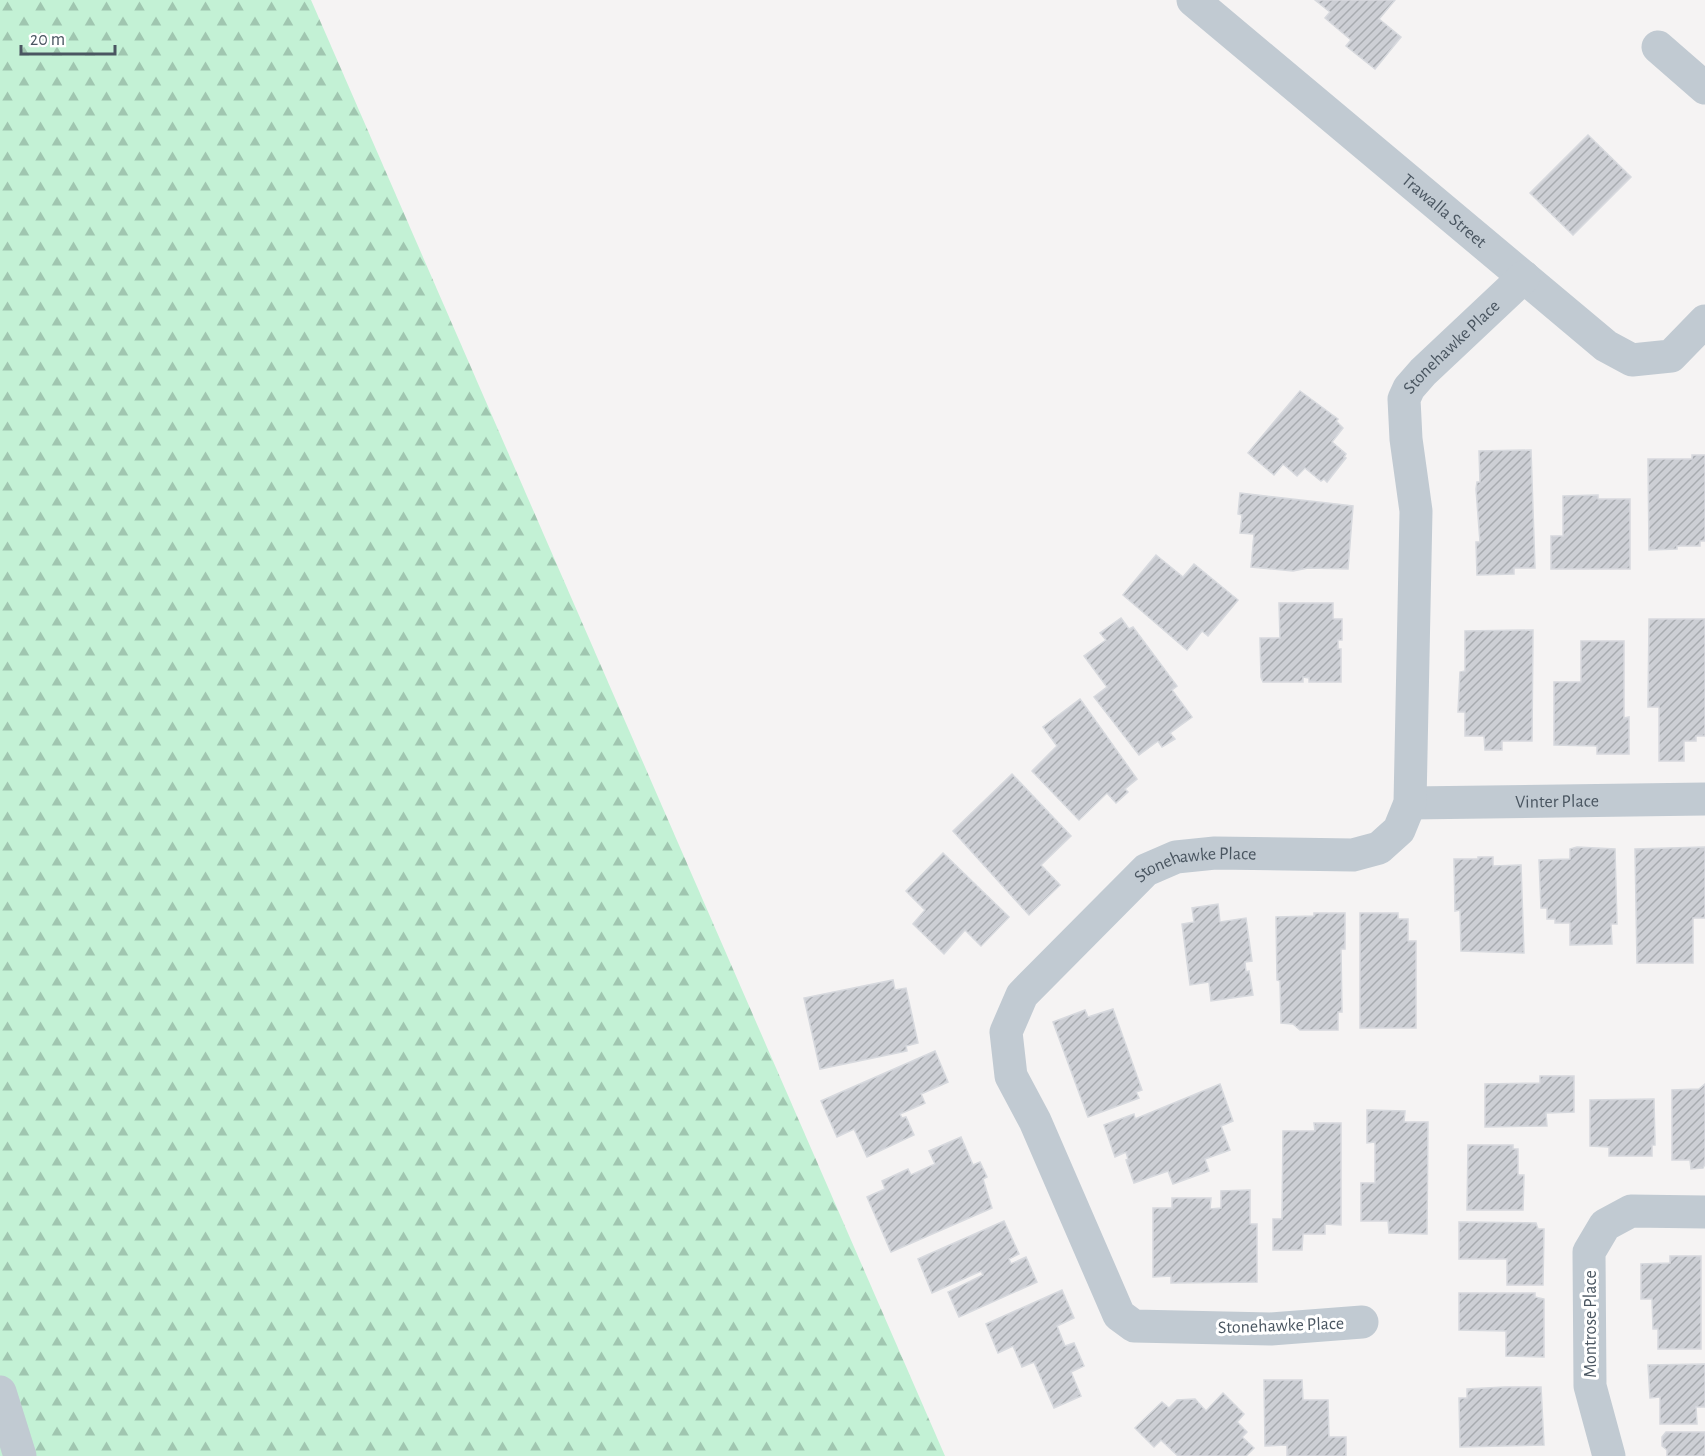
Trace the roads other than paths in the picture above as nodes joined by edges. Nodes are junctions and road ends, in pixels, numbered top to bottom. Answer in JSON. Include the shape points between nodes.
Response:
{"nodes":[{"id":1,"x":1193,"y":0,"type":"edge"},
{"id":2,"x":1658,"y":47,"type":"dead end"},
{"id":3,"x":1705,"y":88,"type":"edge"},
{"id":4,"x":1524,"y":277,"type":"junction"},
{"id":5,"x":1705,"y":321,"type":"edge"},
{"id":6,"x":1705,"y":799,"type":"edge"},
{"id":7,"x":1410,"y":803,"type":"junction"},
{"id":8,"x":1705,"y":1212,"type":"edge"},
{"id":9,"x":1362,"y":1322,"type":"dead end"},
{"id":10,"x":0,"y":1392,"type":"edge"},
{"id":11,"x":20,"y":1456,"type":"edge"},
{"id":12,"x":1609,"y":1456,"type":"edge"}],
"edges":[{"from":1,"to":4,"type":"street","name":"Trawalla Street"},
{"from":2,"to":3,"type":"street"},
{"from":4,"to":5,"type":"street","name":"Trawalla Street","via":[[1606,346],[1632,360],[1671,356]]},
{"from":4,"to":7,"type":"street","name":"Stonehawke Place","via":[[1423,372],[1404,399],[1416,512]]},
{"from":6,"to":7,"type":"street","name":"Vinter Place"},
{"from":7,"to":9,"type":"street","name":"Stonehawke Place","via":[[1399,830],[1379,848],[1353,855],[1215,853],[1176,857],[1146,870],[1022,995],[1006,1032],[1011,1076],[1035,1121],[1119,1315],[1134,1326],[1270,1329]]},
{"from":8,"to":12,"type":"street","name":"Montrose Place","via":[[1630,1211],[1605,1225],[1589,1252],[1590,1386]]},
{"from":10,"to":11,"type":"street"}]}
